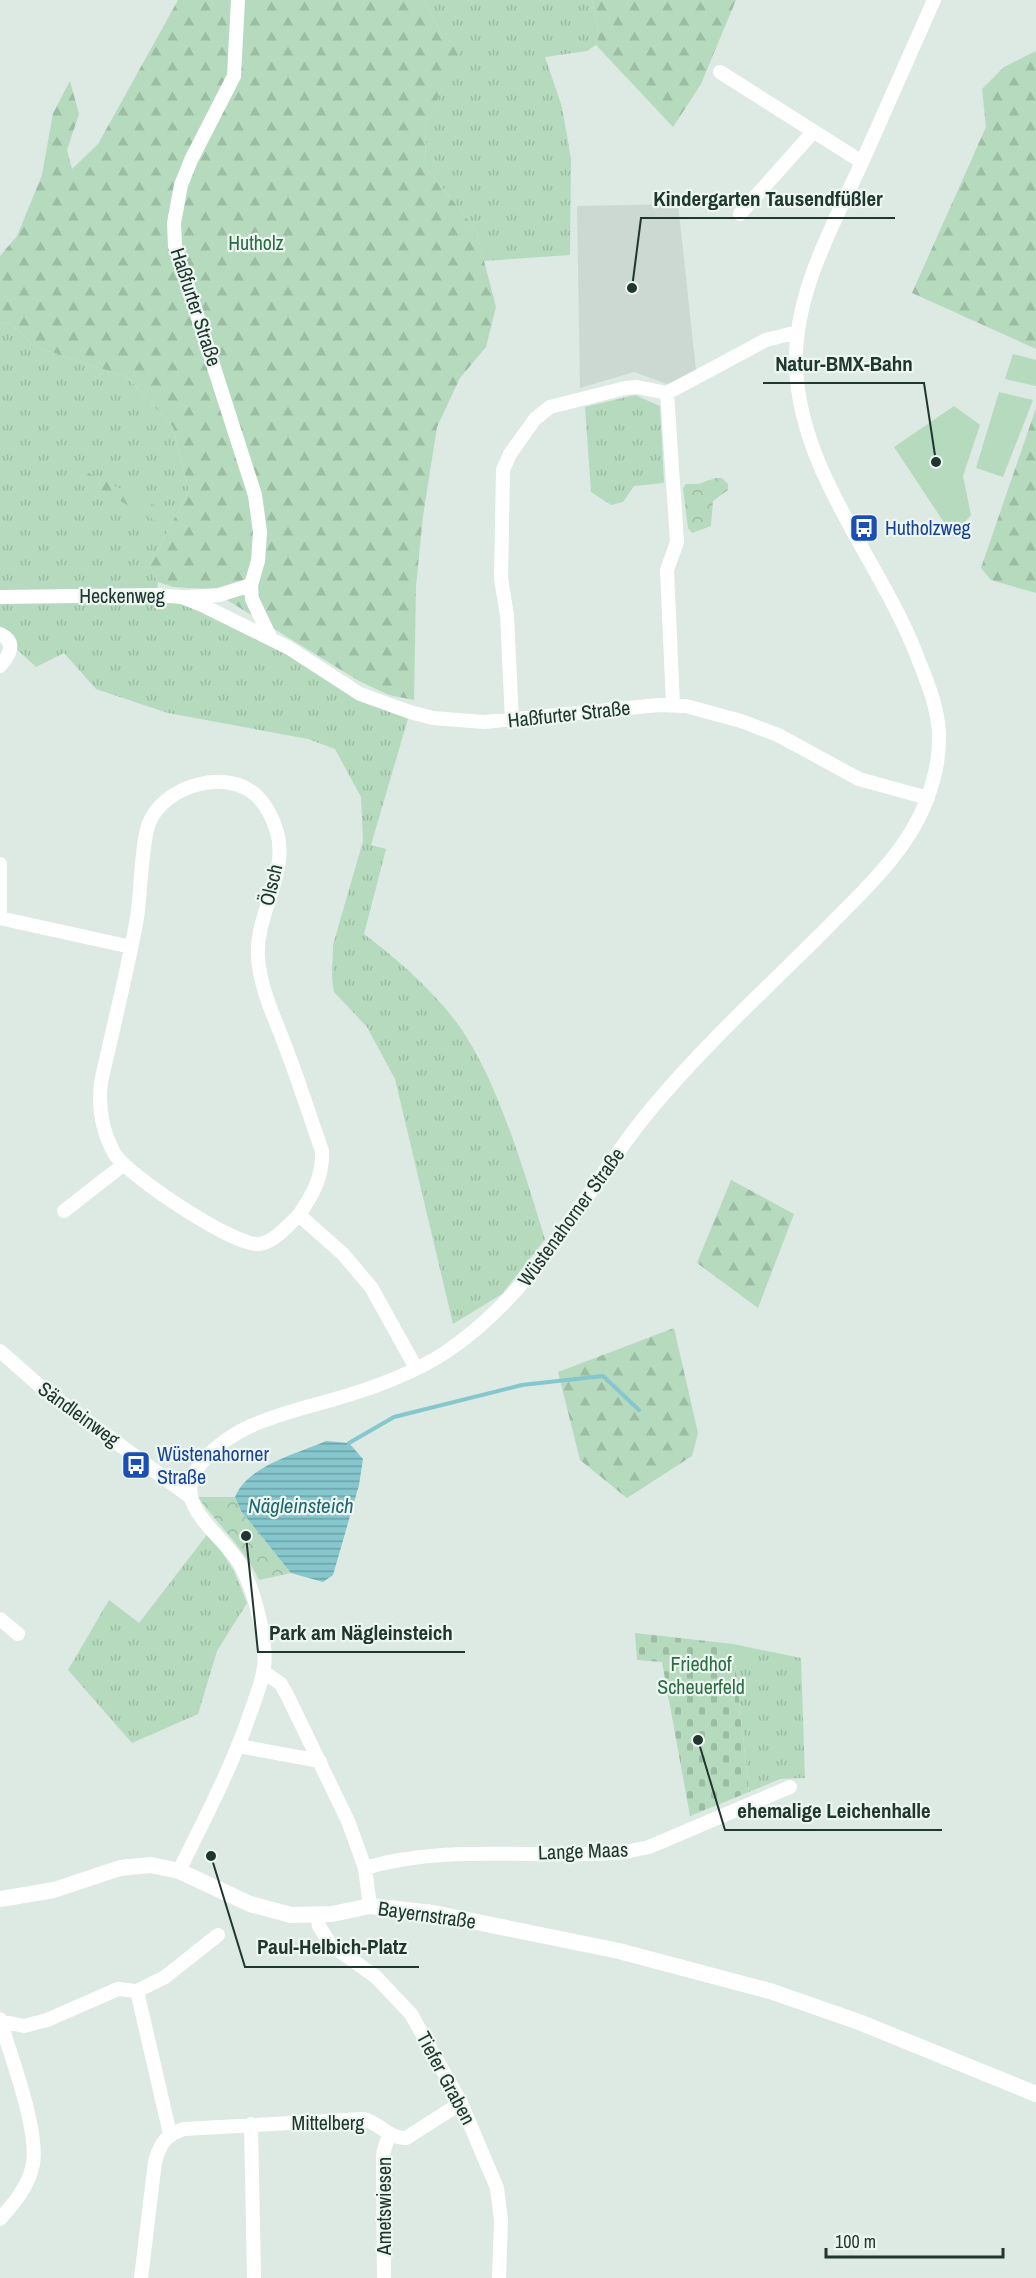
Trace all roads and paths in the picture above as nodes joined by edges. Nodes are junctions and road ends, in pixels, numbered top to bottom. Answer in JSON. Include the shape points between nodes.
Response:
{"nodes":[{"id":1,"x":238,"y":0,"type":"edge"},
{"id":2,"x":934,"y":0,"type":"edge"},
{"id":3,"x":720,"y":72,"type":"dead end"},
{"id":4,"x":813,"y":132,"type":"junction"},
{"id":5,"x":862,"y":162,"type":"junction"},
{"id":6,"x":740,"y":213,"type":"dead end"},
{"id":7,"x":797,"y":332,"type":"junction"},
{"id":8,"x":667,"y":393,"type":"junction"},
{"id":9,"x":251,"y":585,"type":"junction"},
{"id":10,"x":0,"y":597,"type":"edge"},
{"id":11,"x":182,"y":597,"type":"junction"},
{"id":12,"x":0,"y":634,"type":"edge"},
{"id":13,"x":271,"y":639,"type":"junction"},
{"id":14,"x":0,"y":666,"type":"edge"},
{"id":15,"x":673,"y":705,"type":"junction"},
{"id":16,"x":512,"y":721,"type":"junction"},
{"id":17,"x":928,"y":798,"type":"junction"},
{"id":18,"x":0,"y":864,"type":"edge"},
{"id":19,"x":0,"y":918,"type":"edge"},
{"id":20,"x":130,"y":948,"type":"junction"},
{"id":21,"x":123,"y":1165,"type":"junction"},
{"id":22,"x":64,"y":1211,"type":"dead end"},
{"id":23,"x":299,"y":1215,"type":"junction"},
{"id":24,"x":0,"y":1351,"type":"edge"},
{"id":25,"x":416,"y":1368,"type":"junction"},
{"id":26,"x":189,"y":1496,"type":"junction"},
{"id":27,"x":0,"y":1619,"type":"edge"},
{"id":28,"x":18,"y":1634,"type":"dead end"},
{"id":29,"x":264,"y":1672,"type":"junction"},
{"id":30,"x":239,"y":1746,"type":"junction"},
{"id":31,"x":320,"y":1761,"type":"junction"},
{"id":32,"x":790,"y":1787,"type":"dead end"},
{"id":33,"x":365,"y":1868,"type":"junction"},
{"id":34,"x":179,"y":1871,"type":"junction"},
{"id":35,"x":0,"y":1899,"type":"edge"},
{"id":36,"x":370,"y":1906,"type":"junction"},
{"id":37,"x":317,"y":1916,"type":"junction"},
{"id":38,"x":218,"y":1935,"type":"dead end"},
{"id":39,"x":137,"y":1991,"type":"junction"},
{"id":40,"x":0,"y":2020,"type":"edge"},
{"id":41,"x":1036,"y":2094,"type":"edge"},
{"id":42,"x":461,"y":2103,"type":"junction"},
{"id":43,"x":251,"y":2124,"type":"junction"},
{"id":44,"x":170,"y":2134,"type":"junction"},
{"id":45,"x":389,"y":2134,"type":"junction"},
{"id":46,"x":0,"y":2219,"type":"edge"},
{"id":47,"x":141,"y":2278,"type":"edge"},
{"id":48,"x":254,"y":2278,"type":"edge"},
{"id":49,"x":384,"y":2278,"type":"edge"},
{"id":50,"x":499,"y":2278,"type":"edge"}],
"edges":[{"from":1,"to":9,"type":"street","name":"Haßfurter Straße","via":[[234,76],[191,160],[174,223],[175,246],[255,495],[260,532]]},
{"from":2,"to":5,"type":"street","name":"Wüstenahorner Straße"},
{"from":3,"to":4,"type":"street"},
{"from":4,"to":5,"type":"street"},
{"from":4,"to":6,"type":"street"},
{"from":5,"to":7,"type":"street","name":"Wüstenahorner Straße","via":[[816,262]]},
{"from":7,"to":8,"type":"street","via":[[766,340]]},
{"from":7,"to":17,"type":"street","name":"Wüstenahorner Straße","via":[[796,367],[804,420],[825,476],[904,622],[929,685],[940,737],[937,768]]},
{"from":8,"to":15,"type":"street","via":[[677,542],[667,570]]},
{"from":8,"to":16,"type":"street","via":[[625,388],[550,407],[535,419],[510,454],[502,480],[501,579],[507,615]]},
{"from":9,"to":11,"type":"street","via":[[219,595]]},
{"from":9,"to":13,"type":"street","name":"Haßfurter Straße","via":[[254,605]]},
{"from":10,"to":11,"type":"street","name":"Heckenweg"},
{"from":11,"to":13,"type":"street","name":"Heckenweg"},
{"from":12,"to":14,"type":"street","via":[[11,647]]},
{"from":13,"to":16,"type":"street","name":"Haßfurter Straße","via":[[360,694],[410,712],[460,721]]},
{"from":15,"to":16,"type":"street","name":"Haßfurter Straße"},
{"from":15,"to":17,"type":"street","name":"Haßfurter Straße","via":[[702,709],[758,726],[859,779]]},
{"from":17,"to":25,"type":"street","name":"Wüstenahorner Straße","via":[[906,842],[872,882],[658,1101],[515,1294],[467,1336]]},
{"from":18,"to":19,"type":"street"},
{"from":19,"to":20,"type":"street"},
{"from":20,"to":21,"type":"street","name":"Ölsch","via":[[99,1105],[114,1152]]},
{"from":20,"to":23,"type":"street","name":"Ölsch","via":[[146,835],[156,810],[178,792],[211,782],[244,788],[257,796],[272,817],[278,844],[276,872],[260,928],[258,956],[263,988],[322,1151],[318,1185]]},
{"from":21,"to":22,"type":"street"},
{"from":21,"to":23,"type":"street","name":"Ölsch","via":[[166,1197],[250,1244],[262,1244],[276,1236]]},
{"from":23,"to":25,"type":"street","via":[[344,1254],[371,1287]]},
{"from":24,"to":26,"type":"street","name":"Sändleinweg","via":[[41,1387]]},
{"from":25,"to":26,"type":"street","name":"Wüstenahorner Straße","via":[[366,1390],[246,1426],[214,1449],[200,1465],[189,1484]]},
{"from":26,"to":29,"type":"street","via":[[198,1514],[240,1564],[249,1585],[261,1626]]},
{"from":27,"to":28,"type":"street"},
{"from":29,"to":30,"type":"street"},
{"from":29,"to":31,"type":"street","via":[[281,1684]]},
{"from":30,"to":31,"type":"street"},
{"from":30,"to":34,"type":"street"},
{"from":31,"to":33,"type":"street"},
{"from":32,"to":33,"type":"street","name":"Lange Maas","via":[[650,1847],[625,1852],[441,1854]]},
{"from":33,"to":36,"type":"street"},
{"from":34,"to":35,"type":"street","name":"Bayernstraße","via":[[137,1865],[54,1890]]},
{"from":34,"to":37,"type":"street","name":"Bayernstraße","via":[[250,1904],[291,1915]]},
{"from":36,"to":37,"type":"street","name":"Bayernstraße"},
{"from":36,"to":41,"type":"street","name":"Bayernstraße","via":[[433,1913],[685,1967],[836,2014]]},
{"from":37,"to":42,"type":"street","name":"Tiefer Graben","via":[[330,1944],[376,1977],[411,2014]]},
{"from":38,"to":39,"type":"street","via":[[165,1977]]},
{"from":39,"to":40,"type":"street","via":[[118,1989],[24,2026]]},
{"from":39,"to":44,"type":"street"},
{"from":40,"to":46,"type":"street","via":[[29,2119],[34,2151],[24,2189]]},
{"from":42,"to":45,"type":"street","name":"Mittelberg","via":[[406,2138]]},
{"from":42,"to":50,"type":"street","name":"Tiefer Graben","via":[[497,2188],[501,2221]]},
{"from":43,"to":44,"type":"street","name":"Mittelberg","via":[[184,2129]]},
{"from":43,"to":45,"type":"street","name":"Mittelberg","via":[[363,2119]]},
{"from":43,"to":48,"type":"street"},
{"from":44,"to":47,"type":"street","via":[[160,2145],[155,2162]]},
{"from":45,"to":49,"type":"street","name":"Ametswiesen","via":[[383,2154]]}]}
